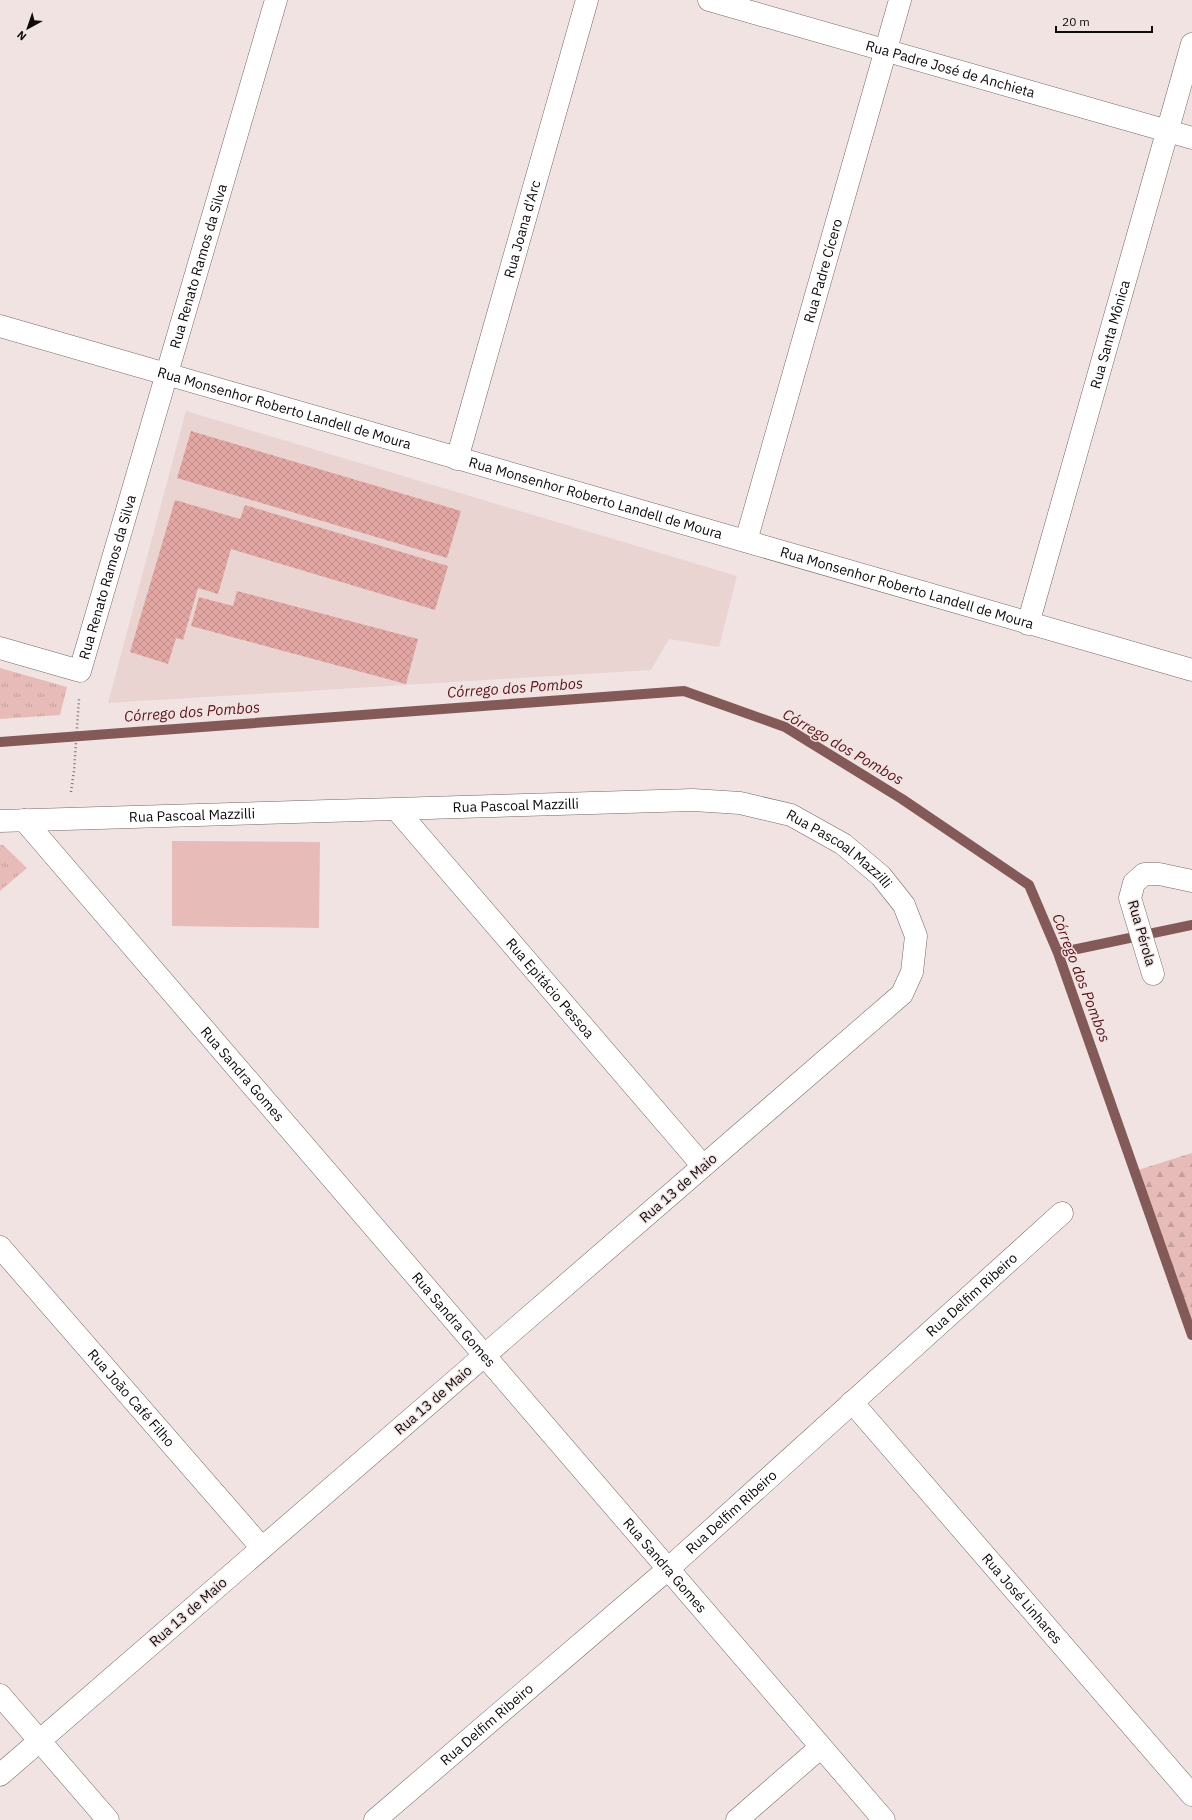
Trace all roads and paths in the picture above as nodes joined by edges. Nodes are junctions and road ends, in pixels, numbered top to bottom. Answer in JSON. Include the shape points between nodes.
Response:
{"nodes":[{"id":1,"x":276,"y":0,"type":"edge"},
{"id":2,"x":587,"y":0,"type":"edge"},
{"id":3,"x":709,"y":0,"type":"edge"},
{"id":4,"x":900,"y":0,"type":"edge"},
{"id":5,"x":1192,"y":44,"type":"edge"},
{"id":6,"x":886,"y":50,"type":"junction"},
{"id":7,"x":1168,"y":131,"type":"junction"},
{"id":8,"x":1192,"y":138,"type":"edge"},
{"id":9,"x":0,"y":326,"type":"edge"},
{"id":10,"x":168,"y":374,"type":"junction"},
{"id":11,"x":457,"y":459,"type":"junction"},
{"id":12,"x":746,"y":541,"type":"junction"},
{"id":13,"x":1028,"y":624,"type":"junction"},
{"id":14,"x":0,"y":648,"type":"edge"},
{"id":15,"x":1192,"y":670,"type":"edge"},
{"id":16,"x":78,"y":725,"type":"dead end"},
{"id":17,"x":74,"y":771,"type":"dead end"},
{"id":18,"x":397,"y":810,"type":"junction"},
{"id":19,"x":24,"y":820,"type":"junction"},
{"id":20,"x":0,"y":821,"type":"edge"},
{"id":21,"x":1192,"y":881,"type":"edge"},
{"id":22,"x":1154,"y":974,"type":"dead end"},
{"id":23,"x":902,"y":994,"type":"joint"},
{"id":24,"x":703,"y":1166,"type":"junction"},
{"id":25,"x":1062,"y":1213,"type":"dead end"},
{"id":26,"x":0,"y":1247,"type":"edge"},
{"id":27,"x":484,"y":1355,"type":"junction"},
{"id":28,"x":852,"y":1402,"type":"junction"},
{"id":29,"x":262,"y":1548,"type":"junction"},
{"id":30,"x":668,"y":1569,"type":"junction"},
{"id":31,"x":0,"y":1695,"type":"edge"},
{"id":32,"x":39,"y":1741,"type":"junction"},
{"id":33,"x":821,"y":1747,"type":"junction"},
{"id":34,"x":0,"y":1775,"type":"edge"},
{"id":35,"x":1192,"y":1795,"type":"edge"},
{"id":36,"x":108,"y":1820,"type":"edge"},
{"id":37,"x":375,"y":1820,"type":"edge"},
{"id":38,"x":737,"y":1820,"type":"edge"},
{"id":39,"x":884,"y":1820,"type":"edge"}],
"edges":[{"from":1,"to":10,"type":"street","name":"Rua Renato Ramos da Silva"},
{"from":2,"to":11,"type":"street","name":"Rua Joana d'Arc"},
{"from":3,"to":6,"type":"street","name":"Rua Padre José de Anchieta"},
{"from":4,"to":6,"type":"street","name":"Rua Padre Cícero"},
{"from":5,"to":7,"type":"street","name":"Rua Santa Mônica"},
{"from":6,"to":7,"type":"street","name":"Rua Padre José de Anchieta"},
{"from":6,"to":12,"type":"street","name":"Rua Padre Cícero"},
{"from":7,"to":8,"type":"street","name":"Rua Padre José de Anchieta"},
{"from":7,"to":13,"type":"street","name":"Rua Santa Mônica"},
{"from":9,"to":10,"type":"street","name":"Rua Monsenhor Roberto Landell de Moura"},
{"from":10,"to":11,"type":"street","name":"Rua Monsenhor Roberto Landell de Moura"},
{"from":10,"to":14,"type":"street","name":"Rua Renato Ramos da Silva","via":[[80,671]]},
{"from":11,"to":12,"type":"street","name":"Rua Monsenhor Roberto Landell de Moura"},
{"from":12,"to":13,"type":"street","name":"Rua Monsenhor Roberto Landell de Moura"},
{"from":13,"to":15,"type":"street","name":"Rua Monsenhor Roberto Landell de Moura"},
{"from":16,"to":17,"type":"path"},
{"from":18,"to":19,"type":"street","name":"Rua Pascoal Mazzilli"},
{"from":18,"to":23,"type":"street","name":"Rua Pascoal Mazzilli","via":[[692,800],[740,803],[791,815],[843,844],[881,876],[904,905],[916,936],[912,972]]},
{"from":18,"to":24,"type":"street","name":"Rua Epitácio Pessoa"},
{"from":19,"to":20,"type":"street","name":"Rua Pascoal Mazzilli"},
{"from":19,"to":27,"type":"street","name":"Rua Sandra Gomes"},
{"from":21,"to":22,"type":"street","name":"Rua Pérola","via":[[1159,874],[1144,874],[1134,883],[1130,898]]},
{"from":23,"to":24,"type":"street","name":"Rua 13 de Maio"},
{"from":24,"to":27,"type":"street","name":"Rua 13 de Maio"},
{"from":25,"to":28,"type":"street","name":"Rua Delfim Ribeiro"},
{"from":26,"to":29,"type":"street","name":"Rua João Café Filho"},
{"from":27,"to":29,"type":"street","name":"Rua 13 de Maio"},
{"from":27,"to":30,"type":"street","name":"Rua Sandra Gomes"},
{"from":28,"to":30,"type":"street","name":"Rua Delfim Ribeiro"},
{"from":28,"to":35,"type":"street","name":"Rua José Linhares"},
{"from":29,"to":32,"type":"street","name":"Rua 13 de Maio"},
{"from":30,"to":33,"type":"street","name":"Rua Sandra Gomes"},
{"from":30,"to":37,"type":"street","name":"Rua Delfim Ribeiro"},
{"from":31,"to":32,"type":"street"},
{"from":32,"to":34,"type":"street","name":"Rua 13 de Maio"},
{"from":32,"to":36,"type":"street"},
{"from":33,"to":38,"type":"street"},
{"from":33,"to":39,"type":"street","name":"Rua Sandra Gomes"}]}
